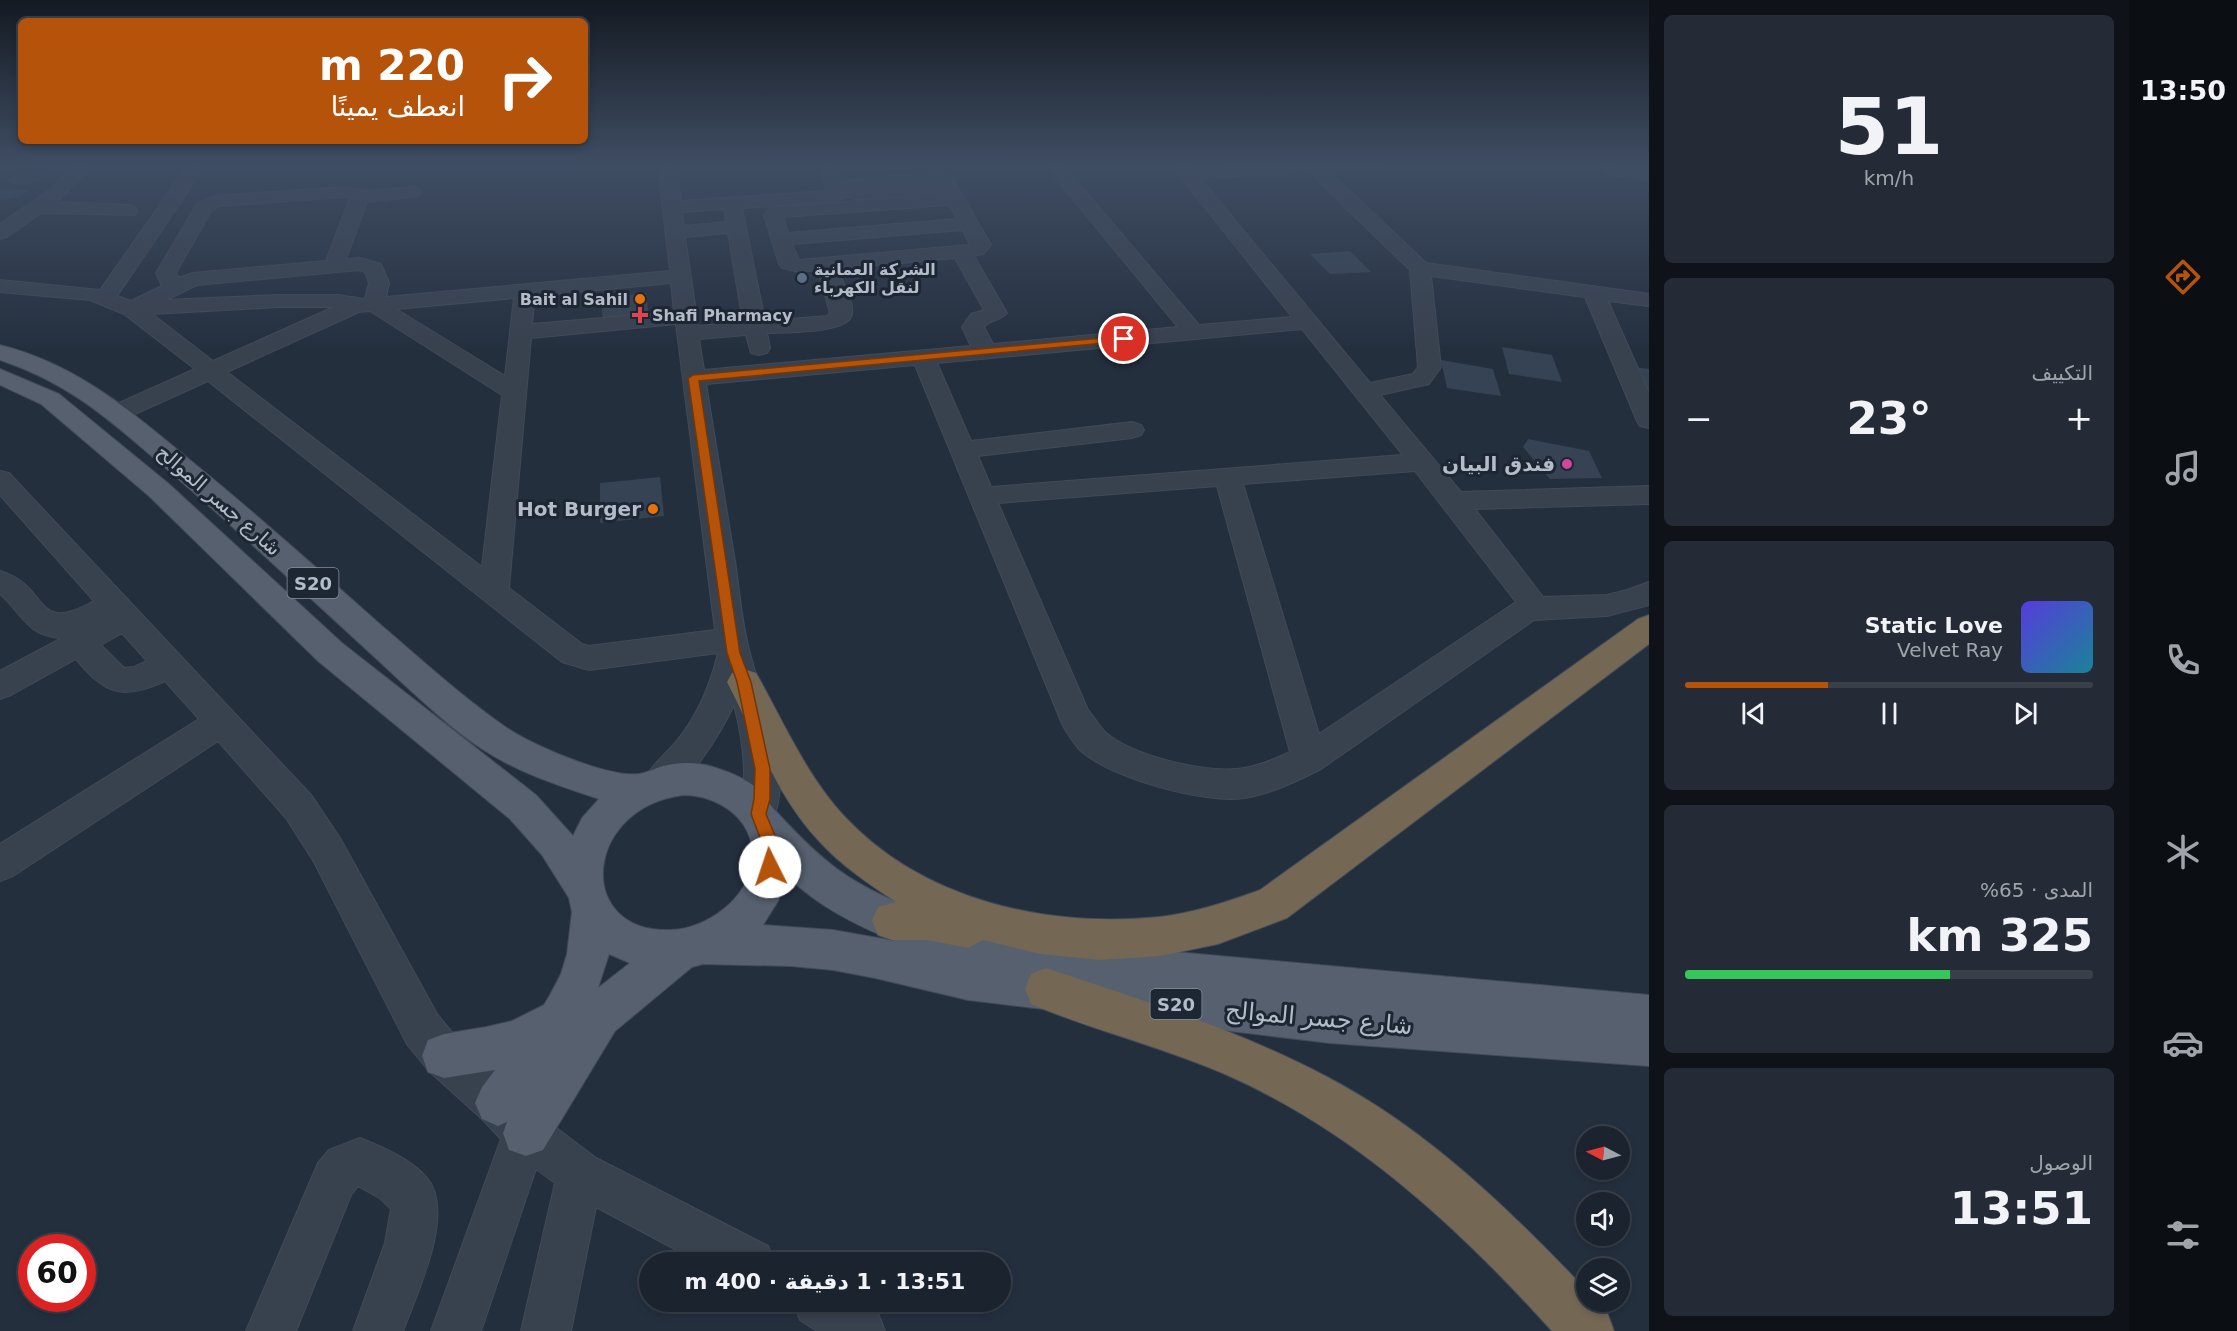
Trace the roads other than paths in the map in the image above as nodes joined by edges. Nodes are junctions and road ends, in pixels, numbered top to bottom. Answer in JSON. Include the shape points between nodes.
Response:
{"nodes":[{"id":1,"x":154,"y":227,"type":"edge"},
{"id":2,"x":194,"y":227,"type":"edge"},
{"id":3,"x":350,"y":227,"type":"edge"},
{"id":4,"x":676,"y":227,"type":"edge"},
{"id":5,"x":735,"y":227,"type":"edge"},
{"id":6,"x":736,"y":227,"type":"edge"},
{"id":7,"x":777,"y":227,"type":"edge"},
{"id":8,"x":861,"y":227,"type":"edge"},
{"id":9,"x":971,"y":227,"type":"edge"},
{"id":10,"x":1105,"y":227,"type":"edge"},
{"id":11,"x":1231,"y":227,"type":"edge"},
{"id":12,"x":1377,"y":227,"type":"edge"},
{"id":13,"x":677,"y":232,"type":"junction"},
{"id":14,"x":781,"y":239,"type":"junction"},
{"id":15,"x":961,"y":251,"type":"junction"},
{"id":16,"x":825,"y":263,"type":"junction"},
{"id":17,"x":334,"y":266,"type":"junction"},
{"id":18,"x":1420,"y":268,"type":"junction"},
{"id":19,"x":682,"y":276,"type":"junction"},
{"id":20,"x":0,"y":286,"type":"edge"},
{"id":21,"x":173,"y":288,"type":"junction"},
{"id":22,"x":525,"y":290,"type":"junction"},
{"id":23,"x":1594,"y":292,"type":"junction"},
{"id":24,"x":105,"y":298,"type":"junction"},
{"id":25,"x":1649,"y":300,"type":"edge"},
{"id":26,"x":364,"y":305,"type":"junction"},
{"id":27,"x":132,"y":309,"type":"junction"},
{"id":28,"x":1308,"y":322,"type":"junction"},
{"id":29,"x":687,"y":325,"type":"junction"},
{"id":30,"x":755,"y":328,"type":"junction"},
{"id":31,"x":1192,"y":332,"type":"junction"},
{"id":32,"x":521,"y":333,"type":"junction"},
{"id":33,"x":0,"y":352,"type":"edge"},
{"id":34,"x":986,"y":353,"type":"junction"},
{"id":35,"x":923,"y":357,"type":"junction"},
{"id":36,"x":210,"y":370,"type":"junction"},
{"id":37,"x":763,"y":372,"type":"junction"},
{"id":38,"x":0,"y":376,"type":"edge"},
{"id":39,"x":693,"y":378,"type":"junction"},
{"id":40,"x":1364,"y":391,"type":"junction"},
{"id":41,"x":515,"y":393,"type":"junction"},
{"id":42,"x":117,"y":413,"type":"junction"},
{"id":43,"x":1649,"y":421,"type":"edge"},
{"id":44,"x":1132,"y":430,"type":"dead end"},
{"id":45,"x":962,"y":450,"type":"junction"},
{"id":46,"x":1422,"y":462,"type":"junction"},
{"id":47,"x":1228,"y":477,"type":"junction"},
{"id":48,"x":5,"y":492,"type":"edge"},
{"id":49,"x":1639,"y":495,"type":"edge"},
{"id":50,"x":982,"y":496,"type":"junction"},
{"id":51,"x":1454,"y":501,"type":"junction"},
{"id":52,"x":1649,"y":515,"type":"edge"},
{"id":53,"x":0,"y":581,"type":"edge"},
{"id":54,"x":494,"y":593,"type":"junction"},
{"id":55,"x":1649,"y":593,"type":"edge"},
{"id":56,"x":1528,"y":609,"type":"junction"},
{"id":57,"x":120,"y":610,"type":"junction"},
{"id":58,"x":1649,"y":627,"type":"edge"},
{"id":59,"x":80,"y":642,"type":"junction"},
{"id":60,"x":737,"y":658,"type":"junction"},
{"id":61,"x":169,"y":664,"type":"junction"},
{"id":62,"x":5,"y":674,"type":"edge"},
{"id":63,"x":221,"y":722,"type":"junction"},
{"id":64,"x":1309,"y":759,"type":"junction"},
{"id":65,"x":649,"y":786,"type":"junction"},
{"id":66,"x":761,"y":818,"type":"junction"},
{"id":67,"x":0,"y":864,"type":"edge"},
{"id":68,"x":588,"y":898,"type":"junction"},
{"id":69,"x":892,"y":921,"type":"junction"},
{"id":70,"x":1139,"y":940,"type":"junction"},
{"id":71,"x":692,"y":947,"type":"junction"},
{"id":72,"x":1046,"y":989,"type":"junction"},
{"id":73,"x":1649,"y":1017,"type":"edge"},
{"id":74,"x":560,"y":1018,"type":"junction"},
{"id":75,"x":1649,"y":1044,"type":"edge"},
{"id":76,"x":444,"y":1056,"type":"junction"},
{"id":77,"x":512,"y":1118,"type":"junction"},
{"id":78,"x":580,"y":1174,"type":"junction"},
{"id":79,"x":729,"y":1252,"type":"edge"},
{"id":80,"x":832,"y":1312,"type":"edge"},
{"id":81,"x":271,"y":1331,"type":"edge"},
{"id":82,"x":378,"y":1331,"type":"edge"},
{"id":83,"x":456,"y":1331,"type":"edge"},
{"id":84,"x":546,"y":1331,"type":"edge"},
{"id":85,"x":860,"y":1331,"type":"edge"},
{"id":86,"x":1588,"y":1331,"type":"edge"}],
"edges":[{"from":1,"to":24,"type":"street"},
{"from":2,"to":21,"type":"street","via":[[166,273]]},
{"from":3,"to":17,"type":"street"},
{"from":4,"to":13,"type":"street"},
{"from":5,"to":13,"type":"street"},
{"from":6,"to":30,"type":"street"},
{"from":7,"to":14,"type":"street"},
{"from":8,"to":14,"type":"street"},
{"from":9,"to":15,"type":"street","via":[[981,245],[976,250]]},
{"from":10,"to":31,"type":"street"},
{"from":11,"to":28,"type":"street"},
{"from":12,"to":18,"type":"street"},
{"from":13,"to":19,"type":"street"},
{"from":14,"to":16,"type":"street","via":[[789,264]]},
{"from":15,"to":16,"type":"street"},
{"from":15,"to":34,"type":"street","via":[[996,313],[979,319],[973,327]]},
{"from":16,"to":30,"type":"street","via":[[841,316],[832,322]]},
{"from":17,"to":21,"type":"street","via":[[193,279]]},
{"from":17,"to":26,"type":"street","via":[[360,264],[374,268],[379,283]]},
{"from":18,"to":23,"type":"street"},
{"from":18,"to":40,"type":"street","via":[[1430,367],[1421,379]]},
{"from":19,"to":22,"type":"street"},
{"from":19,"to":29,"type":"street"},
{"from":20,"to":24,"type":"street","via":[[68,290]]},
{"from":21,"to":27,"type":"street"},
{"from":22,"to":26,"type":"street"},
{"from":22,"to":32,"type":"street"},
{"from":23,"to":25,"type":"street"},
{"from":23,"to":43,"type":"street"},
{"from":24,"to":27,"type":"street"},
{"from":26,"to":27,"type":"street","via":[[279,301]]},
{"from":26,"to":36,"type":"street"},
{"from":26,"to":41,"type":"street"},
{"from":27,"to":36,"type":"street"},
{"from":28,"to":31,"type":"street"},
{"from":28,"to":40,"type":"street"},
{"from":29,"to":30,"type":"street"},
{"from":29,"to":32,"type":"street"},
{"from":29,"to":39,"type":"street"},
{"from":30,"to":37,"type":"street"},
{"from":31,"to":34,"type":"street"},
{"from":32,"to":41,"type":"street"},
{"from":33,"to":42,"type":"main road","name":"شارع جسر الموالح","number":"S20","via":[[78,385]]},
{"from":34,"to":35,"type":"street"},
{"from":35,"to":37,"type":"street"},
{"from":35,"to":45,"type":"street"},
{"from":36,"to":42,"type":"street"},
{"from":36,"to":54,"type":"street"},
{"from":37,"to":39,"type":"street"},
{"from":38,"to":68,"type":"main road","name":"شارع جسر الموالح","number":"S20","via":[[50,399],[159,490],[330,652],[523,807],[556,843]]},
{"from":39,"to":60,"type":"street"},
{"from":40,"to":46,"type":"street"},
{"from":41,"to":54,"type":"street"},
{"from":42,"to":65,"type":"main road","name":"شارع جسر الموالح","number":"S20","via":[[431,688],[494,738],[574,777]]},
{"from":44,"to":45,"type":"street"},
{"from":45,"to":50,"type":"street"},
{"from":46,"to":47,"type":"street"},
{"from":46,"to":51,"type":"street"},
{"from":47,"to":50,"type":"street"},
{"from":47,"to":64,"type":"street"},
{"from":48,"to":57,"type":"street"},
{"from":49,"to":51,"type":"street"},
{"from":49,"to":52,"type":"street"},
{"from":50,"to":64,"type":"street","via":[[1075,717],[1095,743],[1128,762],[1233,785],[1273,777]]},
{"from":51,"to":56,"type":"street","via":[[1528,597]]},
{"from":53,"to":57,"type":"street","via":[[15,590],[35,618],[48,626]]},
{"from":54,"to":60,"type":"street","via":[[569,652],[583,658]]},
{"from":55,"to":56,"type":"street","via":[[1611,605]]},
{"from":56,"to":64,"type":"street"},
{"from":57,"to":59,"type":"street"},
{"from":57,"to":61,"type":"street"},
{"from":58,"to":70,"type":"highway","via":[[1273,905],[1210,928]]},
{"from":59,"to":61,"type":"street","via":[[118,681],[145,677]]},
{"from":59,"to":62,"type":"street"},
{"from":60,"to":65,"type":"street","via":[[712,718],[681,762]]},
{"from":60,"to":66,"type":"street","via":[[762,769]]},
{"from":60,"to":70,"type":"highway","via":[[812,804],[856,852],[885,874],[916,893],[1006,926],[1063,937]]},
{"from":61,"to":63,"type":"street"},
{"from":63,"to":67,"type":"street"},
{"from":63,"to":76,"type":"street","via":[[314,828],[422,1029]]},
{"from":65,"to":66,"type":"main road","number":"S20","via":[[683,779],[705,780],[744,798]]},
{"from":65,"to":68,"type":"main road","via":[[618,804],[589,842],[583,864]]},
{"from":66,"to":69,"type":"main road","name":"شارع جسر الموالح","number":"S20","via":[[806,868],[831,888]]},
{"from":66,"to":71,"type":"main road","via":[[770,843],[770,867],[764,890],[750,912],[730,931]]},
{"from":68,"to":71,"type":"main road","number":"S20","via":[[606,928],[627,942],[652,950]]},
{"from":68,"to":74,"type":"main road","via":[[590,945],[586,963]]},
{"from":69,"to":70,"type":"highway","via":[[946,924],[1063,946]]},
{"from":69,"to":73,"type":"main road","name":"شارع جسر الموالح","number":"S20","via":[[968,944],[1056,962]]},
{"from":71,"to":72,"type":"main road","name":"شارع جسر الموالح","number":"S20","via":[[791,946],[832,950],[968,980]]},
{"from":71,"to":77,"type":"main road","via":[[600,1016]]},
{"from":72,"to":75,"type":"main road","name":"شارع جسر الموالح","number":"S20","via":[[1330,1021]]},
{"from":72,"to":86,"type":"highway","via":[[1231,1053],[1345,1114],[1480,1218]]},
{"from":74,"to":76,"type":"main road","via":[[508,1046]]},
{"from":74,"to":77,"type":"main road"},
{"from":76,"to":77,"type":"street"},
{"from":77,"to":78,"type":"street"},
{"from":77,"to":83,"type":"street"},
{"from":78,"to":79,"type":"street"},
{"from":78,"to":84,"type":"street"},
{"from":80,"to":85,"type":"street"},
{"from":81,"to":82,"type":"street","via":[[333,1179],[345,1166],[360,1161],[406,1189],[415,1207],[412,1231]]}]}
